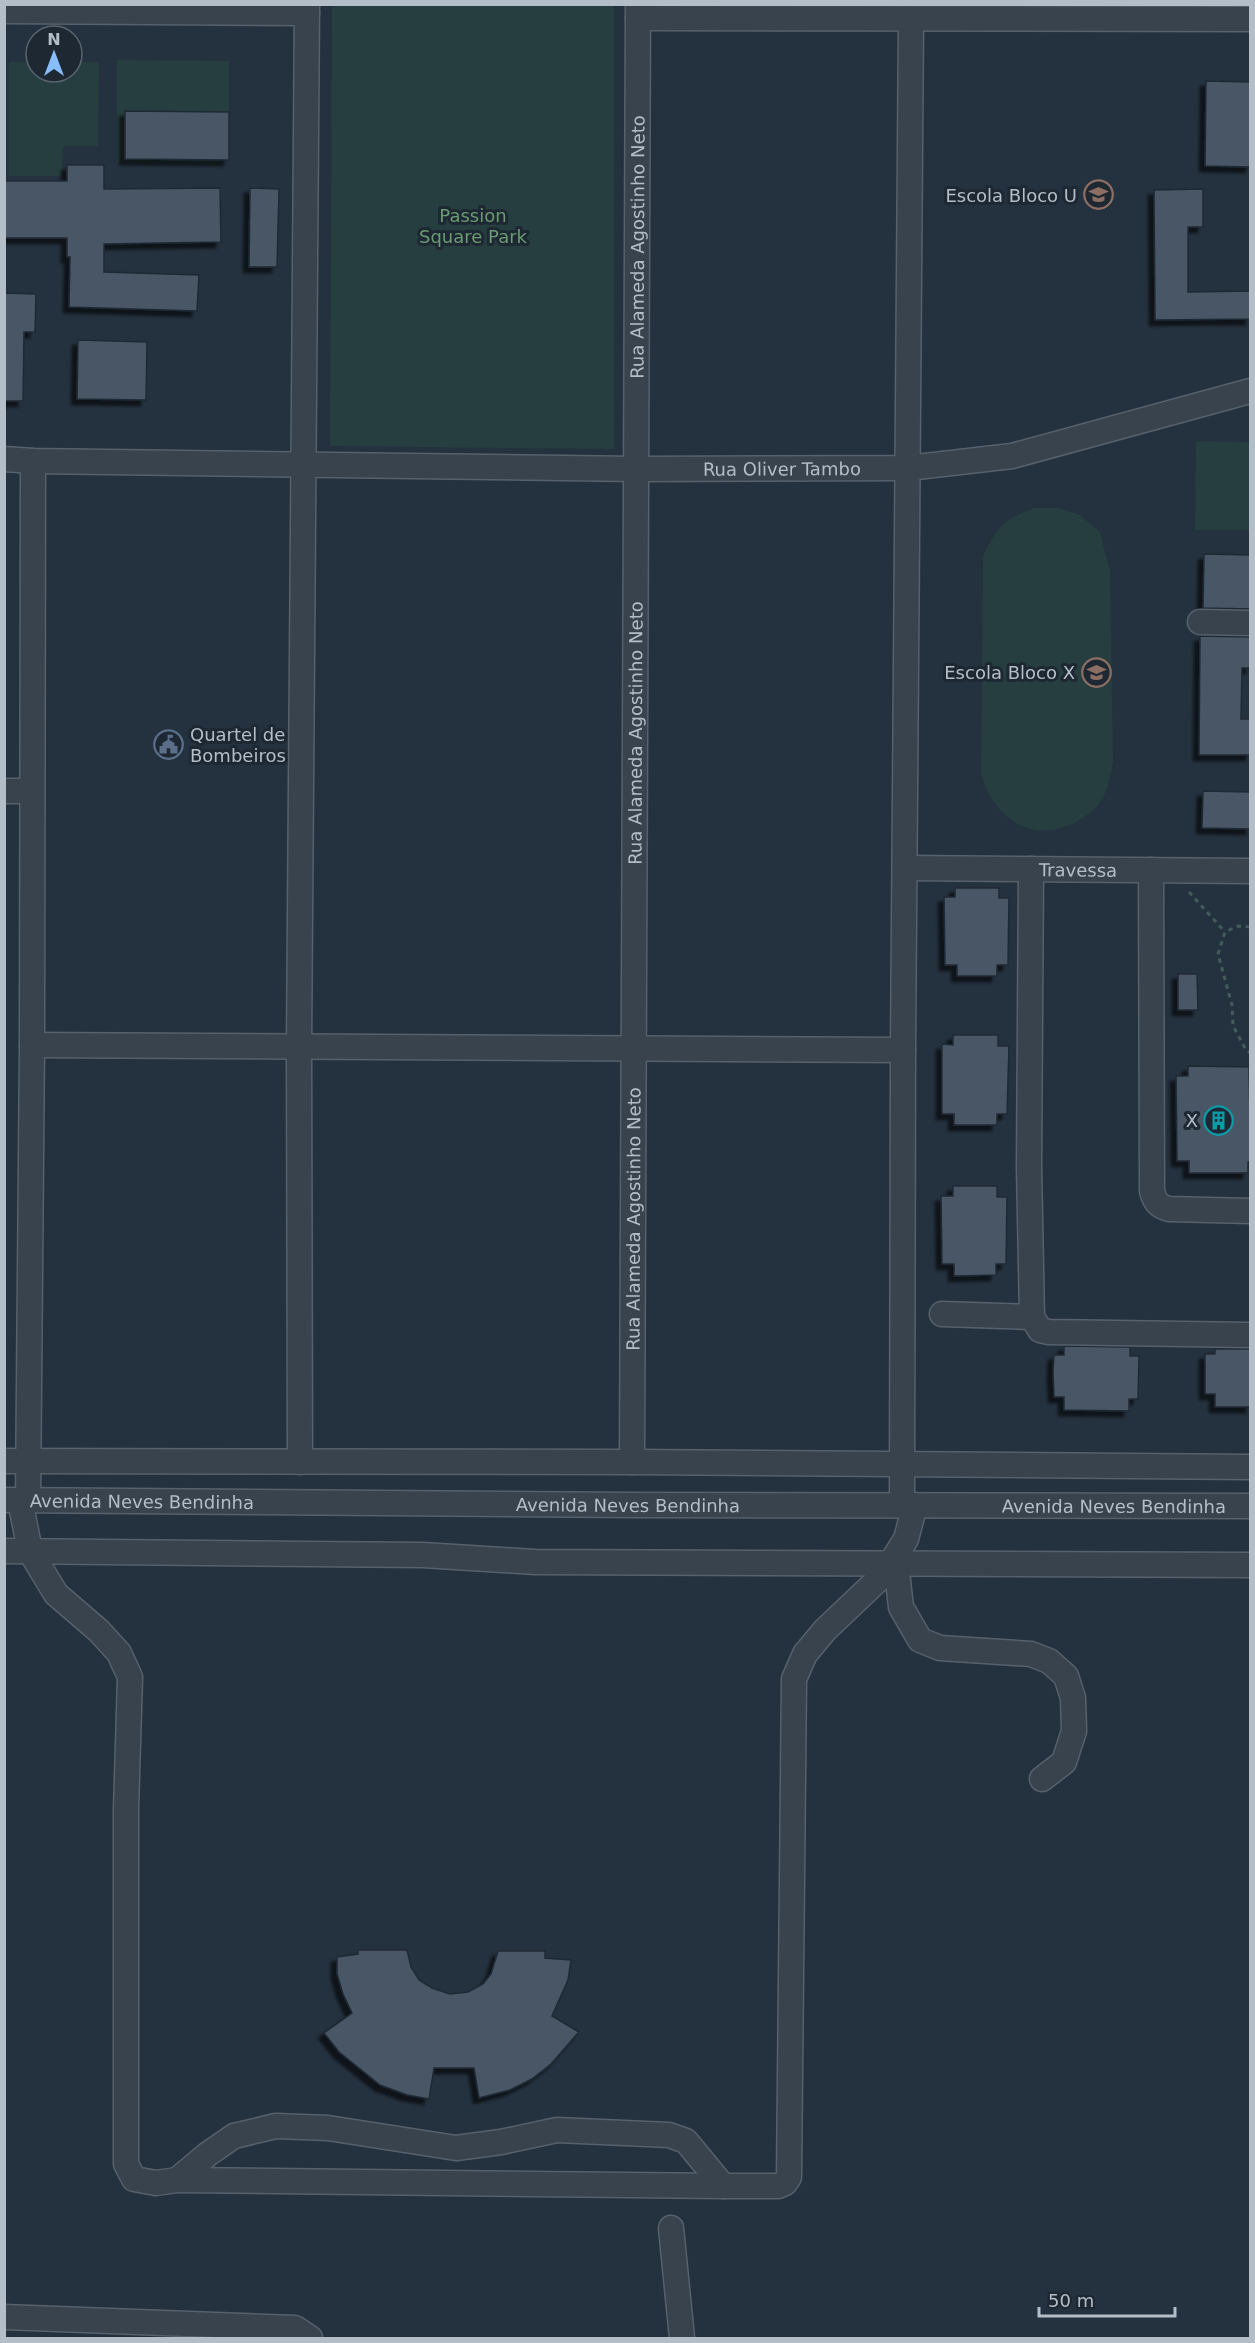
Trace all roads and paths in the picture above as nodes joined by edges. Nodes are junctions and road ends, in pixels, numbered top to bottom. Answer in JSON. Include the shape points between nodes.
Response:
{"nodes":[{"id":1,"x":307,"y":9,"type":"edge"},
{"id":2,"x":4,"y":11,"type":"edge"},
{"id":3,"x":638,"y":11,"type":"edge"},
{"id":4,"x":1251,"y":19,"type":"edge"},
{"id":5,"x":910,"y":20,"type":"junction"},
{"id":6,"x":1251,"y":391,"type":"edge"},
{"id":7,"x":4,"y":459,"type":"edge"},
{"id":8,"x":33,"y":461,"type":"junction"},
{"id":9,"x":305,"y":464,"type":"junction"},
{"id":10,"x":908,"y":468,"type":"junction"},
{"id":11,"x":636,"y":469,"type":"junction"},
{"id":12,"x":1200,"y":622,"type":"dead end"},
{"id":13,"x":1251,"y":623,"type":"edge"},
{"id":14,"x":4,"y":791,"type":"edge"},
{"id":15,"x":31,"y":791,"type":"junction"},
{"id":16,"x":906,"y":868,"type":"junction"},
{"id":17,"x":1031,"y":869,"type":"junction"},
{"id":18,"x":1151,"y":870,"type":"junction"},
{"id":19,"x":1251,"y":871,"type":"edge"},
{"id":20,"x":1186,"y":889,"type":"dead end"},
{"id":21,"x":1251,"y":927,"type":"edge"},
{"id":22,"x":1225,"y":932,"type":"junction"},
{"id":23,"x":32,"y":1045,"type":"junction"},
{"id":24,"x":299,"y":1046,"type":"junction"},
{"id":25,"x":632,"y":1049,"type":"junction"},
{"id":26,"x":903,"y":1050,"type":"junction"},
{"id":27,"x":1251,"y":1053,"type":"edge"},
{"id":28,"x":1251,"y":1210,"type":"edge"},
{"id":29,"x":942,"y":1314,"type":"dead end"},
{"id":30,"x":1032,"y":1317,"type":"junction"},
{"id":31,"x":1251,"y":1335,"type":"edge"},
{"id":32,"x":4,"y":1461,"type":"edge"},
{"id":33,"x":28,"y":1461,"type":"junction"},
{"id":34,"x":300,"y":1462,"type":"junction"},
{"id":35,"x":632,"y":1462,"type":"junction"},
{"id":36,"x":902,"y":1465,"type":"junction"},
{"id":37,"x":1251,"y":1467,"type":"edge"},
{"id":38,"x":18,"y":1500,"type":"edge"},
{"id":39,"x":909,"y":1505,"type":"junction"},
{"id":40,"x":1251,"y":1506,"type":"edge"},
{"id":41,"x":4,"y":1551,"type":"edge"},
{"id":42,"x":30,"y":1551,"type":"junction"},
{"id":43,"x":894,"y":1563,"type":"junction"},
{"id":44,"x":1251,"y":1565,"type":"edge"},
{"id":45,"x":1042,"y":1779,"type":"dead end"},
{"id":46,"x":177,"y":2180,"type":"junction"},
{"id":47,"x":723,"y":2186,"type":"junction"},
{"id":48,"x":671,"y":2228,"type":"dead end"},
{"id":49,"x":4,"y":2317,"type":"edge"},
{"id":50,"x":310,"y":2338,"type":"edge"},
{"id":51,"x":682,"y":2338,"type":"edge"}],
"edges":[{"from":1,"to":2,"type":"street"},
{"from":1,"to":9,"type":"street"},
{"from":3,"to":5,"type":"street"},
{"from":3,"to":11,"type":"street","name":"Rua Alameda Agostinho Neto"},
{"from":4,"to":5,"type":"street"},
{"from":5,"to":10,"type":"street"},
{"from":6,"to":10,"type":"street","name":"Rua Oliver Tambo","via":[[1012,456]]},
{"from":7,"to":8,"type":"street","name":"Rua Oliver Tambo"},
{"from":8,"to":9,"type":"street","name":"Rua Oliver Tambo"},
{"from":8,"to":15,"type":"street"},
{"from":9,"to":11,"type":"street","name":"Rua Oliver Tambo"},
{"from":9,"to":24,"type":"street"},
{"from":10,"to":11,"type":"street","name":"Rua Oliver Tambo"},
{"from":10,"to":16,"type":"street"},
{"from":11,"to":25,"type":"street","name":"Rua Alameda Agostinho Neto"},
{"from":12,"to":13,"type":"street"},
{"from":14,"to":15,"type":"street"},
{"from":15,"to":23,"type":"street"},
{"from":16,"to":17,"type":"street","name":"Travessa"},
{"from":16,"to":26,"type":"street"},
{"from":17,"to":18,"type":"street","name":"Travessa"},
{"from":17,"to":30,"type":"street"},
{"from":18,"to":19,"type":"street","name":"Travessa"},
{"from":18,"to":28,"type":"street","via":[[1152,1191],[1155,1201],[1169,1209]]},
{"from":20,"to":22,"type":"path"},
{"from":21,"to":22,"type":"path","via":[[1238,926]]},
{"from":22,"to":27,"type":"path","via":[[1218,954],[1232,1005],[1233,1026]]},
{"from":23,"to":24,"type":"street"},
{"from":23,"to":33,"type":"street"},
{"from":24,"to":25,"type":"street"},
{"from":24,"to":34,"type":"street"},
{"from":25,"to":26,"type":"street"},
{"from":25,"to":35,"type":"street","name":"Rua Alameda Agostinho Neto"},
{"from":26,"to":36,"type":"street"},
{"from":29,"to":30,"type":"street"},
{"from":30,"to":31,"type":"street","via":[[1040,1330],[1050,1332]]},
{"from":32,"to":33,"type":"street"},
{"from":33,"to":34,"type":"street"},
{"from":33,"to":38,"type":"street"},
{"from":34,"to":35,"type":"street"},
{"from":35,"to":36,"type":"street"},
{"from":36,"to":37,"type":"street"},
{"from":36,"to":39,"type":"street"},
{"from":38,"to":39,"type":"street","name":"Avenida Neves Bendinha"},
{"from":38,"to":42,"type":"street"},
{"from":39,"to":40,"type":"street","name":"Avenida Neves Bendinha"},
{"from":39,"to":43,"type":"street","via":[[906,1539]]},
{"from":41,"to":42,"type":"street"},
{"from":42,"to":43,"type":"street","via":[[423,1554],[535,1562]]},
{"from":42,"to":46,"type":"street","via":[[56,1594],[119,1653],[130,1677],[125,1822],[126,2164],[134,2179],[156,2184]]},
{"from":43,"to":44,"type":"street"},
{"from":43,"to":45,"type":"street","via":[[901,1607],[920,1640],[940,1648],[1031,1654],[1050,1661],[1066,1676],[1073,1698],[1074,1731],[1064,1762]]},
{"from":43,"to":47,"type":"street","via":[[825,1630],[805,1654],[794,1679],[789,2177],[778,2186]]},
{"from":46,"to":47,"type":"street"},
{"from":46,"to":47,"type":"street","via":[[234,2136],[276,2126],[328,2128],[456,2148],[557,2130],[669,2135],[686,2141]]},
{"from":48,"to":51,"type":"street"},
{"from":49,"to":50,"type":"street","via":[[296,2328]]}]}
